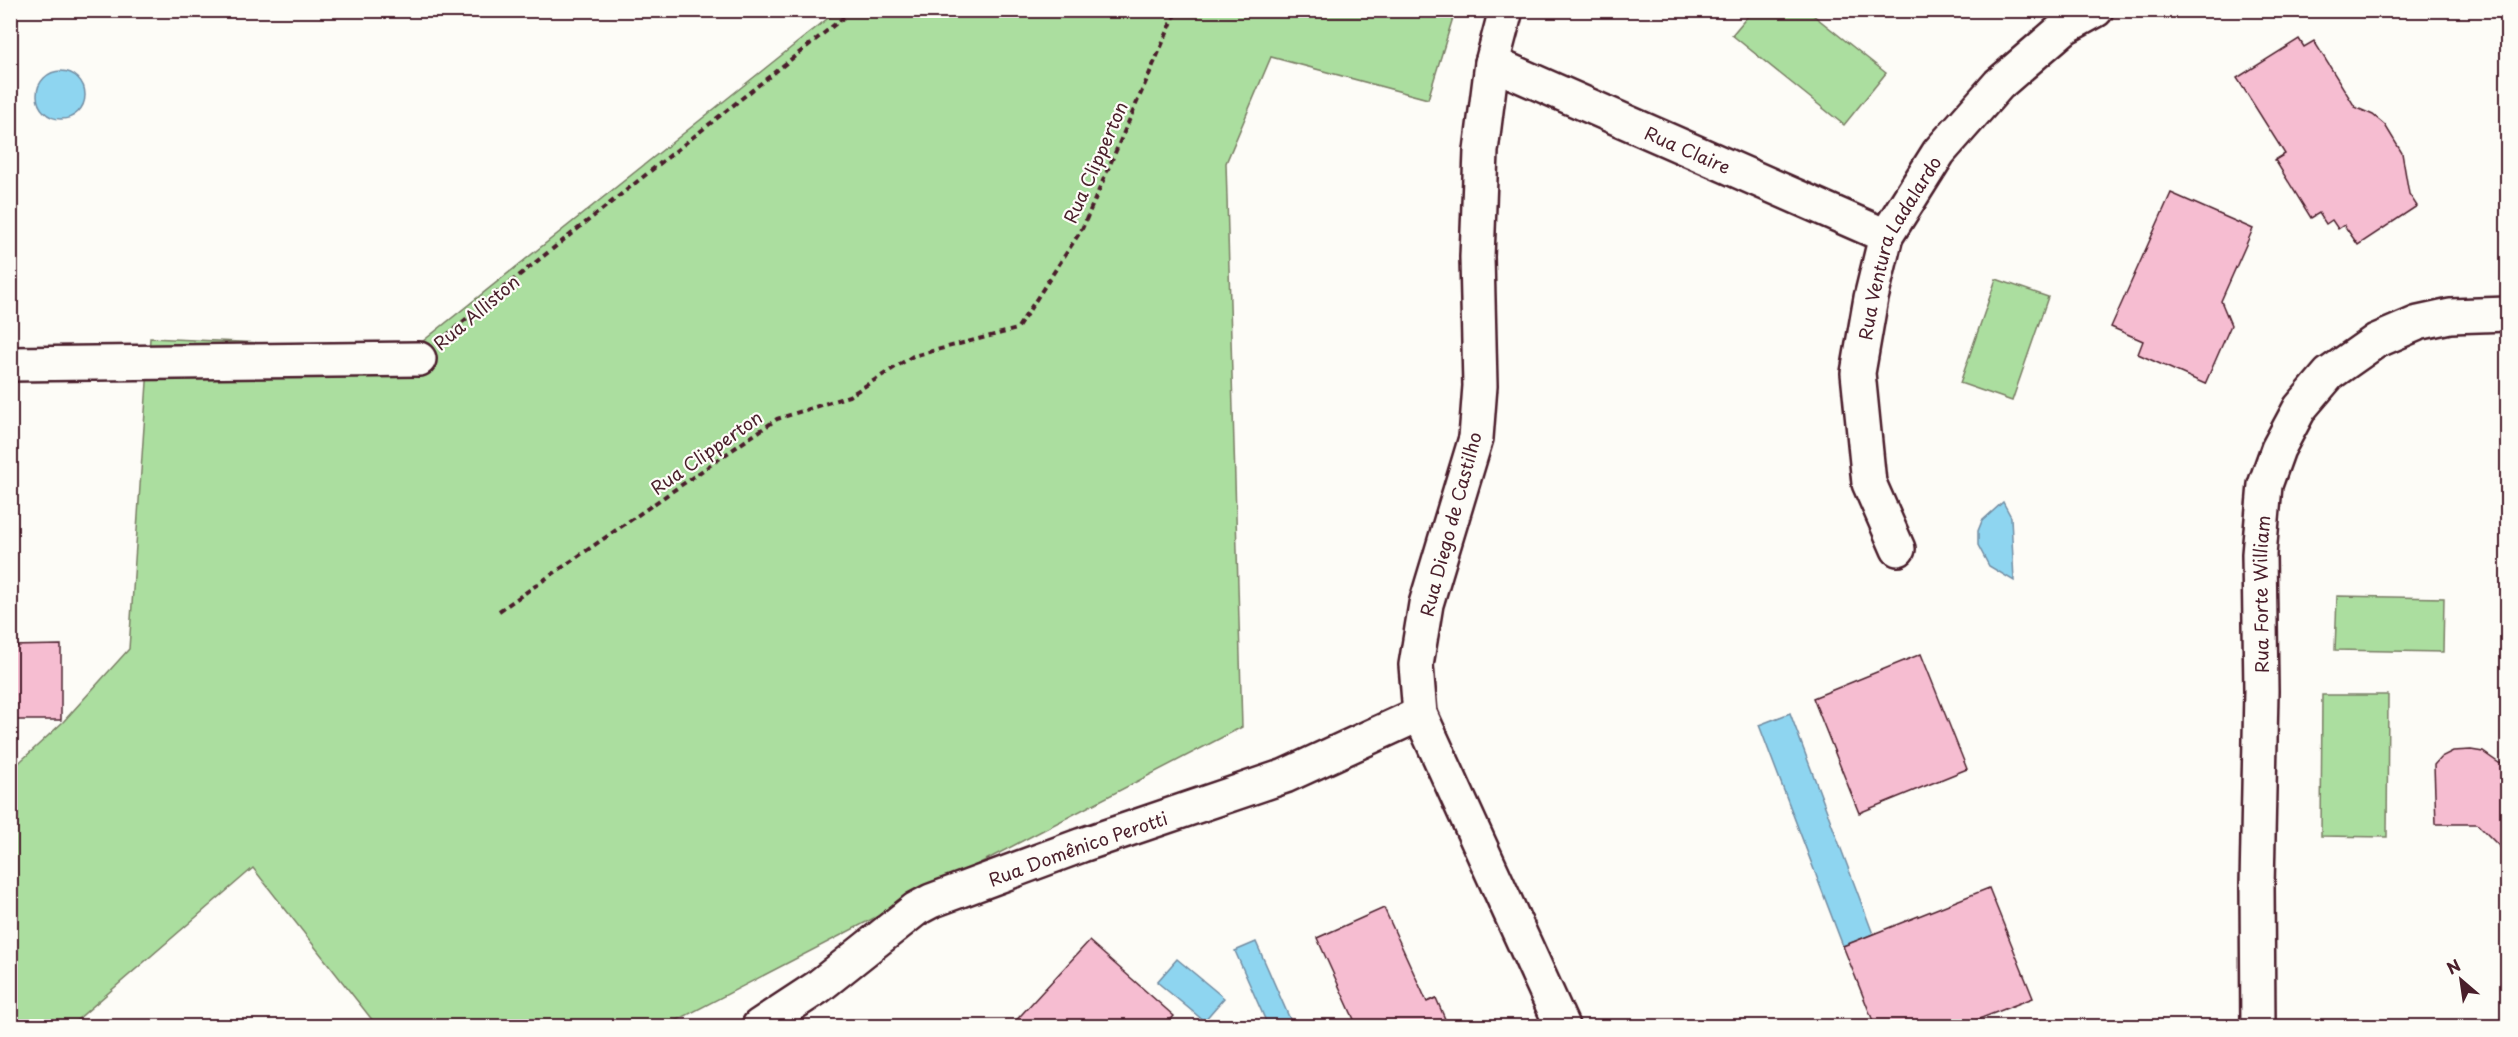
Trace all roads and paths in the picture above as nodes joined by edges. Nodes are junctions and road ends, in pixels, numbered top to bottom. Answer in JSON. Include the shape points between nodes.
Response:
{"nodes":[{"id":1,"x":853,"y":10,"type":"edge"},
{"id":2,"x":1177,"y":10,"type":"edge"},
{"id":3,"x":1506,"y":10,"type":"edge"},
{"id":4,"x":2096,"y":10,"type":"edge"},
{"id":5,"x":1492,"y":63,"type":"junction"},
{"id":6,"x":1886,"y":236,"type":"junction"},
{"id":7,"x":2508,"y":314,"type":"edge"},
{"id":8,"x":419,"y":359,"type":"joint"},
{"id":9,"x":10,"y":364,"type":"edge"},
{"id":10,"x":1898,"y":549,"type":"dead end"},
{"id":11,"x":499,"y":611,"type":"dead end"},
{"id":12,"x":1419,"y":714,"type":"junction"},
{"id":13,"x":759,"y":1026,"type":"edge"},
{"id":14,"x":1562,"y":1026,"type":"edge"},
{"id":15,"x":2258,"y":1026,"type":"edge"}],
"edges":[{"from":1,"to":8,"type":"path","name":"Rua Alliston"},
{"from":2,"to":11,"type":"path","name":"Rua Clipperton","via":[[1082,229],[1017,330],[913,356],[849,396],[777,419]]},
{"from":3,"to":5,"type":"street","name":"Rua Diego de Castilho"},
{"from":4,"to":6,"type":"street","name":"Rua Ventura Ladalardo","via":[[2065,27],[1999,84],[1939,152]]},
{"from":5,"to":6,"type":"street","name":"Rua Claire"},
{"from":5,"to":12,"type":"street","name":"Rua Diego de Castilho","via":[[1480,174],[1480,386],[1476,438],[1426,604],[1416,665]]},
{"from":6,"to":10,"type":"street","name":"Rua Ventura Ladalardo","via":[[1858,373],[1869,483]]},
{"from":7,"to":15,"type":"street","name":"Rua Forte William","via":[[2450,316],[2418,323],[2376,341],[2329,374],[2300,408],[2265,485],[2259,554]]},
{"from":8,"to":9,"type":"street","name":"Rua Alliston"},
{"from":12,"to":13,"type":"street","name":"Rua Domênico Perotti","via":[[1285,776],[931,901],[818,987]]},
{"from":12,"to":14,"type":"street","name":"Rua Diego de Castilho"}]}
